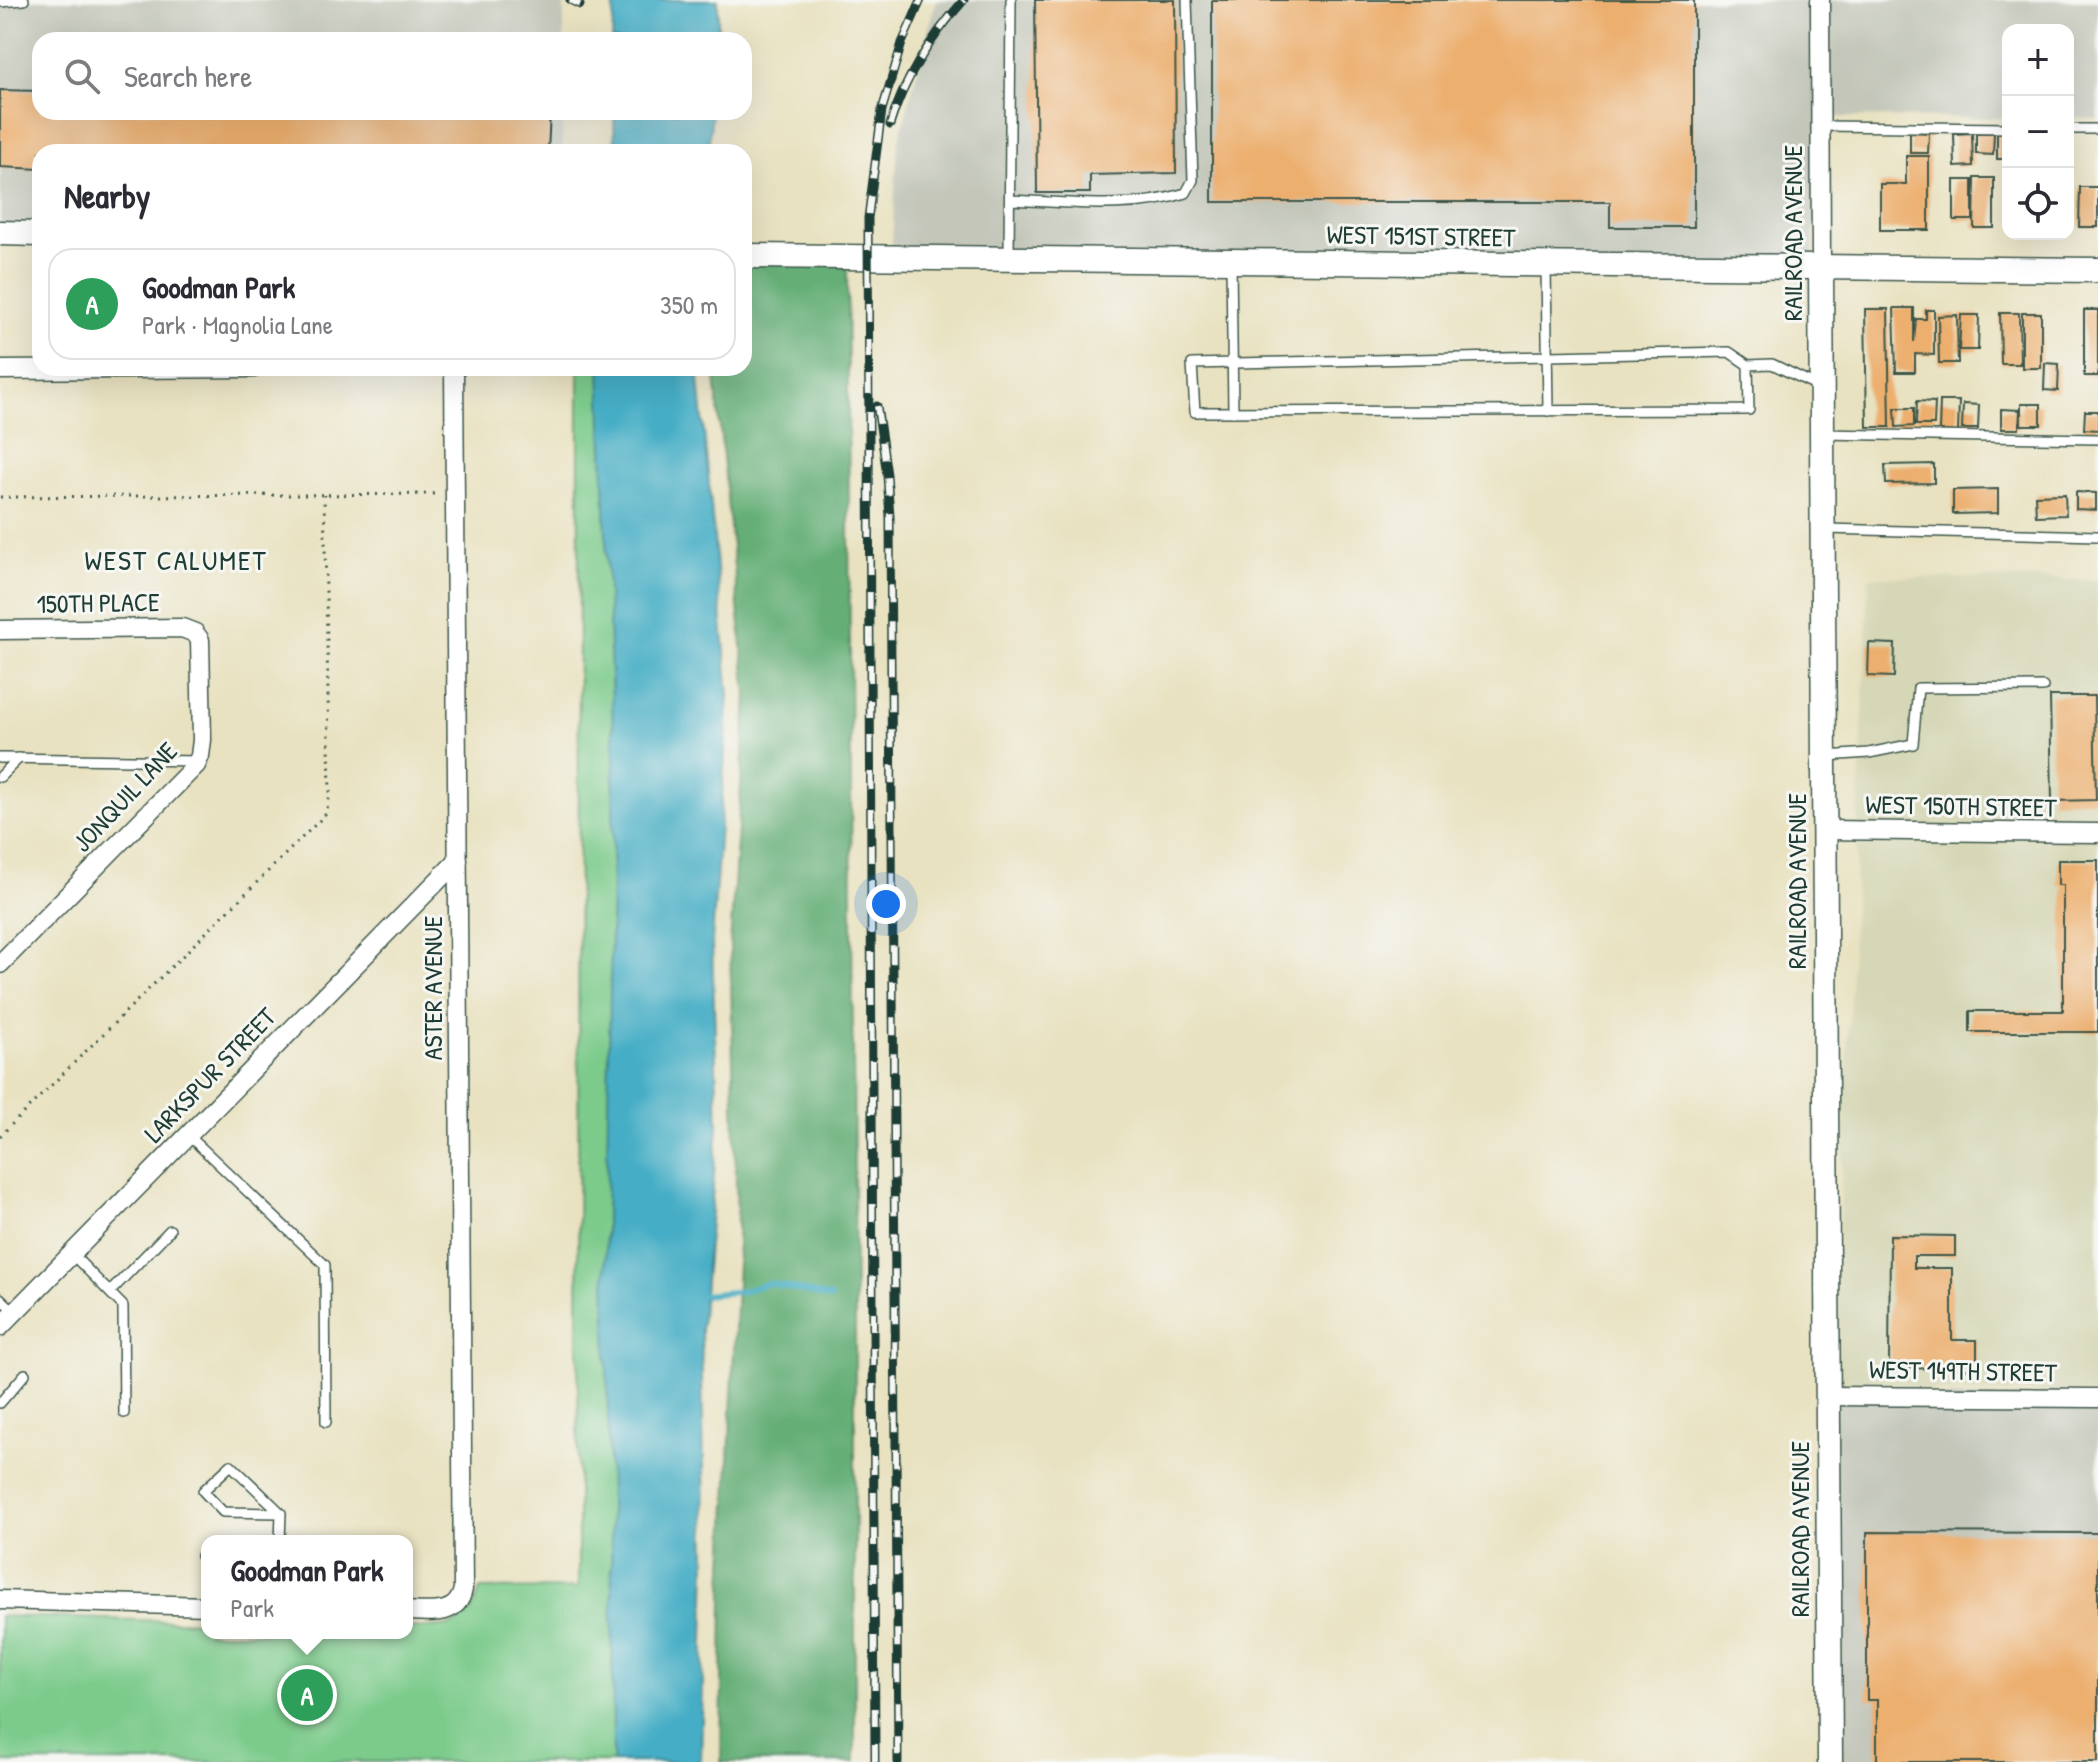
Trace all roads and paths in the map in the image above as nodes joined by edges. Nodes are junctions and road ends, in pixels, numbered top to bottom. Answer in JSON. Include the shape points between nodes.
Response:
{"nodes":[{"id":1,"x":24,"y":0,"type":"edge"},
{"id":2,"x":1011,"y":0,"type":"edge"},
{"id":3,"x":1187,"y":0,"type":"edge"},
{"id":4,"x":1820,"y":0,"type":"edge"},
{"id":5,"x":0,"y":2,"type":"edge"},
{"id":6,"x":1821,"y":126,"type":"junction"},
{"id":7,"x":2002,"y":128,"type":"edge"},
{"id":8,"x":2074,"y":129,"type":"edge"},
{"id":9,"x":2098,"y":129,"type":"edge"},
{"id":10,"x":1010,"y":200,"type":"junction"},
{"id":11,"x":0,"y":233,"type":"edge"},
{"id":12,"x":32,"y":234,"type":"edge"},
{"id":13,"x":752,"y":256,"type":"edge"},
{"id":14,"x":1009,"y":259,"type":"junction"},
{"id":15,"x":1231,"y":262,"type":"junction"},
{"id":16,"x":1546,"y":265,"type":"junction"},
{"id":17,"x":1821,"y":267,"type":"junction"},
{"id":18,"x":2098,"y":270,"type":"edge"},
{"id":19,"x":1547,"y":356,"type":"junction"},
{"id":20,"x":1233,"y":363,"type":"junction"},
{"id":21,"x":1748,"y":365,"type":"junction"},
{"id":22,"x":0,"y":370,"type":"edge"},
{"id":23,"x":32,"y":370,"type":"edge"},
{"id":24,"x":454,"y":376,"type":"edge"},
{"id":25,"x":1822,"y":388,"type":"junction"},
{"id":26,"x":1548,"y":411,"type":"junction"},
{"id":27,"x":1233,"y":412,"type":"junction"},
{"id":28,"x":1822,"y":434,"type":"junction"},
{"id":29,"x":2098,"y":439,"type":"edge"},
{"id":30,"x":455,"y":494,"type":"junction"},
{"id":31,"x":324,"y":495,"type":"junction"},
{"id":32,"x":0,"y":497,"type":"edge"},
{"id":33,"x":1823,"y":529,"type":"junction"},
{"id":34,"x":2098,"y":536,"type":"edge"},
{"id":35,"x":0,"y":630,"type":"edge"},
{"id":36,"x":195,"y":633,"type":"joint"},
{"id":37,"x":2043,"y":687,"type":"dead end"},
{"id":38,"x":1824,"y":756,"type":"junction"},
{"id":39,"x":0,"y":758,"type":"edge"},
{"id":40,"x":19,"y":758,"type":"junction"},
{"id":41,"x":199,"y":761,"type":"junction"},
{"id":42,"x":0,"y":777,"type":"edge"},
{"id":43,"x":1824,"y":830,"type":"junction"},
{"id":44,"x":2098,"y":833,"type":"edge"},
{"id":45,"x":458,"y":860,"type":"junction"},
{"id":46,"x":0,"y":964,"type":"edge"},
{"id":47,"x":188,"y":1135,"type":"junction"},
{"id":48,"x":0,"y":1136,"type":"edge"},
{"id":49,"x":170,"y":1230,"type":"dead end"},
{"id":50,"x":72,"y":1254,"type":"junction"},
{"id":51,"x":110,"y":1292,"type":"junction"},
{"id":52,"x":0,"y":1298,"type":"edge"},
{"id":53,"x":15,"y":1312,"type":"junction"},
{"id":54,"x":0,"y":1327,"type":"edge"},
{"id":55,"x":25,"y":1374,"type":"dead end"},
{"id":56,"x":1828,"y":1396,"type":"junction"},
{"id":57,"x":2098,"y":1398,"type":"edge"},
{"id":58,"x":0,"y":1403,"type":"edge"},
{"id":59,"x":124,"y":1413,"type":"dead end"},
{"id":60,"x":326,"y":1422,"type":"dead end"},
{"id":61,"x":281,"y":1513,"type":"junction"},
{"id":62,"x":280,"y":1535,"type":"edge"},
{"id":63,"x":0,"y":1600,"type":"edge"},
{"id":64,"x":201,"y":1606,"type":"edge"},
{"id":65,"x":413,"y":1611,"type":"edge"},
{"id":66,"x":1830,"y":1762,"type":"edge"}],
"edges":[{"from":1,"to":5,"type":"lane"},
{"from":2,"to":10,"type":"lane"},
{"from":3,"to":10,"type":"lane","via":[[1193,180],[1186,193],[1166,200],[1099,203]]},
{"from":4,"to":6,"type":"street","name":"RAILROAD AVENUE"},
{"from":6,"to":7,"type":"lane"},
{"from":6,"to":17,"type":"street","name":"RAILROAD AVENUE"},
{"from":8,"to":9,"type":"lane"},
{"from":10,"to":14,"type":"lane"},
{"from":11,"to":12,"type":"street"},
{"from":13,"to":14,"type":"street","name":"WEST 151ST STREET"},
{"from":14,"to":15,"type":"street","name":"WEST 151ST STREET"},
{"from":15,"to":16,"type":"street","name":"WEST 151ST STREET"},
{"from":15,"to":20,"type":"lane"},
{"from":16,"to":17,"type":"street","name":"WEST 151ST STREET"},
{"from":16,"to":19,"type":"lane"},
{"from":17,"to":18,"type":"street","name":"WEST 151ST STREET"},
{"from":17,"to":25,"type":"street","name":"RAILROAD AVENUE"},
{"from":19,"to":20,"type":"lane"},
{"from":19,"to":21,"type":"lane","via":[[1729,352]]},
{"from":19,"to":26,"type":"lane"},
{"from":20,"to":27,"type":"lane"},
{"from":20,"to":27,"type":"lane","via":[[1192,364],[1195,412]]},
{"from":21,"to":25,"type":"lane","via":[[1772,364]]},
{"from":21,"to":26,"type":"lane","via":[[1749,410]]},
{"from":22,"to":23,"type":"street"},
{"from":24,"to":30,"type":"street","name":"ASTER AVENUE"},
{"from":25,"to":28,"type":"street","name":"RAILROAD AVENUE"},
{"from":26,"to":27,"type":"lane"},
{"from":28,"to":29,"type":"lane"},
{"from":28,"to":33,"type":"street","name":"RAILROAD AVENUE"},
{"from":30,"to":31,"type":"path"},
{"from":30,"to":45,"type":"street","name":"ASTER AVENUE"},
{"from":31,"to":32,"type":"path"},
{"from":31,"to":48,"type":"path","via":[[330,793],[326,814]]},
{"from":33,"to":34,"type":"lane"},
{"from":33,"to":38,"type":"street","name":"RAILROAD AVENUE"},
{"from":35,"to":36,"type":"street","name":"150TH PLACE","via":[[182,628]]},
{"from":36,"to":41,"type":"street","name":"JONQUIL LANE","via":[[200,646]]},
{"from":37,"to":38,"type":"lane","via":[[1918,688],[1913,744]]},
{"from":38,"to":43,"type":"street","name":"RAILROAD AVENUE"},
{"from":39,"to":40,"type":"lane"},
{"from":40,"to":41,"type":"lane"},
{"from":40,"to":42,"type":"lane"},
{"from":41,"to":46,"type":"street","name":"JONQUIL LANE"},
{"from":43,"to":44,"type":"street","name":"WEST 150TH STREET"},
{"from":43,"to":56,"type":"street","name":"RAILROAD AVENUE"},
{"from":45,"to":47,"type":"street","name":"LARKSPUR STREET"},
{"from":45,"to":65,"type":"street","name":"ASTER AVENUE","via":[[463,1589],[455,1605],[442,1611]]},
{"from":47,"to":50,"type":"street","name":"LARKSPUR STREET"},
{"from":47,"to":60,"type":"lane","via":[[325,1265]]},
{"from":49,"to":51,"type":"lane"},
{"from":50,"to":51,"type":"lane"},
{"from":50,"to":53,"type":"street","name":"LARKSPUR STREET"},
{"from":51,"to":59,"type":"lane","via":[[123,1306]]},
{"from":52,"to":53,"type":"lane"},
{"from":53,"to":54,"type":"street","name":"LARKSPUR STREET"},
{"from":55,"to":58,"type":"lane"},
{"from":56,"to":57,"type":"street","name":"WEST 149TH STREET"},
{"from":56,"to":66,"type":"street","name":"RAILROAD AVENUE"},
{"from":61,"to":61,"type":"lane","via":[[231,1465],[203,1491],[223,1512]]},
{"from":61,"to":62,"type":"lane"},
{"from":63,"to":64,"type":"street"}]}
